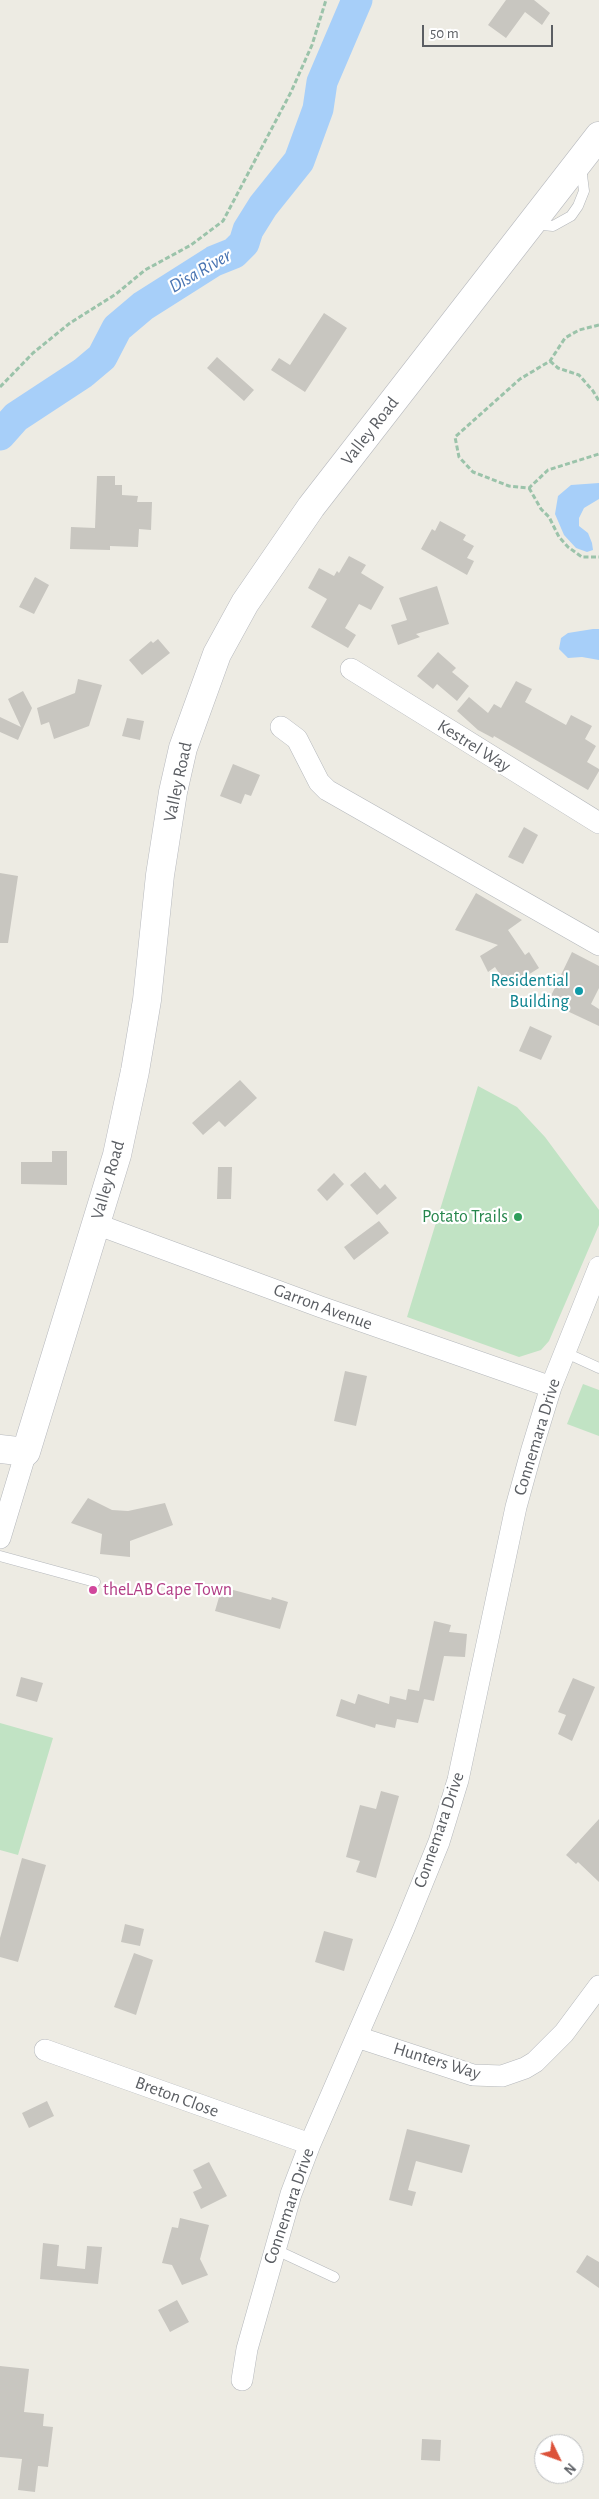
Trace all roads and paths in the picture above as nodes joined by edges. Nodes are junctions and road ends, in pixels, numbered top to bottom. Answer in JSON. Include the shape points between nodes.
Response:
{"nodes":[{"id":1,"x":326,"y":0,"type":"edge"},
{"id":2,"x":599,"y":136,"type":"edge"},
{"id":3,"x":599,"y":325,"type":"edge"},
{"id":4,"x":550,"y":361,"type":"junction"},
{"id":5,"x":0,"y":387,"type":"edge"},
{"id":6,"x":599,"y":401,"type":"edge"},
{"id":7,"x":599,"y":454,"type":"edge"},
{"id":8,"x":529,"y":488,"type":"junction"},
{"id":9,"x":599,"y":558,"type":"edge"},
{"id":10,"x":351,"y":669,"type":"dead end"},
{"id":11,"x":281,"y":727,"type":"dead end"},
{"id":12,"x":599,"y":823,"type":"edge"},
{"id":13,"x":599,"y":945,"type":"edge"},
{"id":14,"x":96,"y":1224,"type":"junction"},
{"id":15,"x":599,"y":1267,"type":"edge"},
{"id":16,"x":564,"y":1352,"type":"junction"},
{"id":17,"x":599,"y":1368,"type":"edge"},
{"id":18,"x":551,"y":1387,"type":"junction"},
{"id":19,"x":13,"y":1450,"type":"edge"},
{"id":20,"x":0,"y":1538,"type":"edge"},
{"id":21,"x":0,"y":1556,"type":"edge"},
{"id":22,"x":95,"y":1582,"type":"dead end"},
{"id":23,"x":599,"y":1986,"type":"edge"},
{"id":24,"x":357,"y":2037,"type":"junction"},
{"id":25,"x":45,"y":2050,"type":"dead end"},
{"id":26,"x":310,"y":2144,"type":"junction"},
{"id":27,"x":274,"y":2249,"type":"junction"},
{"id":28,"x":334,"y":2276,"type":"dead end"},
{"id":29,"x":242,"y":2380,"type":"dead end"}],
"edges":[{"from":1,"to":5,"type":"path","via":[[312,45],[291,92],[223,221],[70,323],[33,352]]},
{"from":2,"to":14,"type":"street","name":"Valley Road","via":[[311,507],[245,602],[217,654],[186,739],[173,792],[135,1071],[117,1155]]},
{"from":3,"to":4,"type":"path","via":[[565,338]]},
{"from":4,"to":6,"type":"path","via":[[558,368],[579,376]]},
{"from":4,"to":8,"type":"path","via":[[520,379],[455,437],[459,457],[473,472],[509,486]]},
{"from":7,"to":8,"type":"path","via":[[548,470]]},
{"from":8,"to":9,"type":"path","via":[[558,537],[582,556]]},
{"from":10,"to":12,"type":"street","name":"Kestrel Way"},
{"from":11,"to":13,"type":"street","via":[[297,739],[319,782],[327,790]]},
{"from":14,"to":18,"type":"street","name":"Garron Avenue"},
{"from":14,"to":19,"type":"street","name":"Valley Road"},
{"from":15,"to":16,"type":"street","name":"Connemara Drive"},
{"from":16,"to":17,"type":"lane"},
{"from":16,"to":18,"type":"street","name":"Connemara Drive"},
{"from":18,"to":24,"type":"street","name":"Connemara Drive","via":[[516,1507],[458,1780],[439,1842]]},
{"from":19,"to":20,"type":"street","name":"Valley Road"},
{"from":21,"to":22,"type":"lane"},
{"from":23,"to":24,"type":"street","name":"Hunters Way","via":[[564,2033],[535,2062],[502,2076],[473,2075]]},
{"from":24,"to":26,"type":"street","name":"Connemara Drive"},
{"from":25,"to":26,"type":"street","name":"Breton Close"},
{"from":26,"to":27,"type":"street","name":"Connemara Drive"},
{"from":27,"to":28,"type":"lane"},
{"from":27,"to":29,"type":"street","name":"Connemara Drive"}]}
